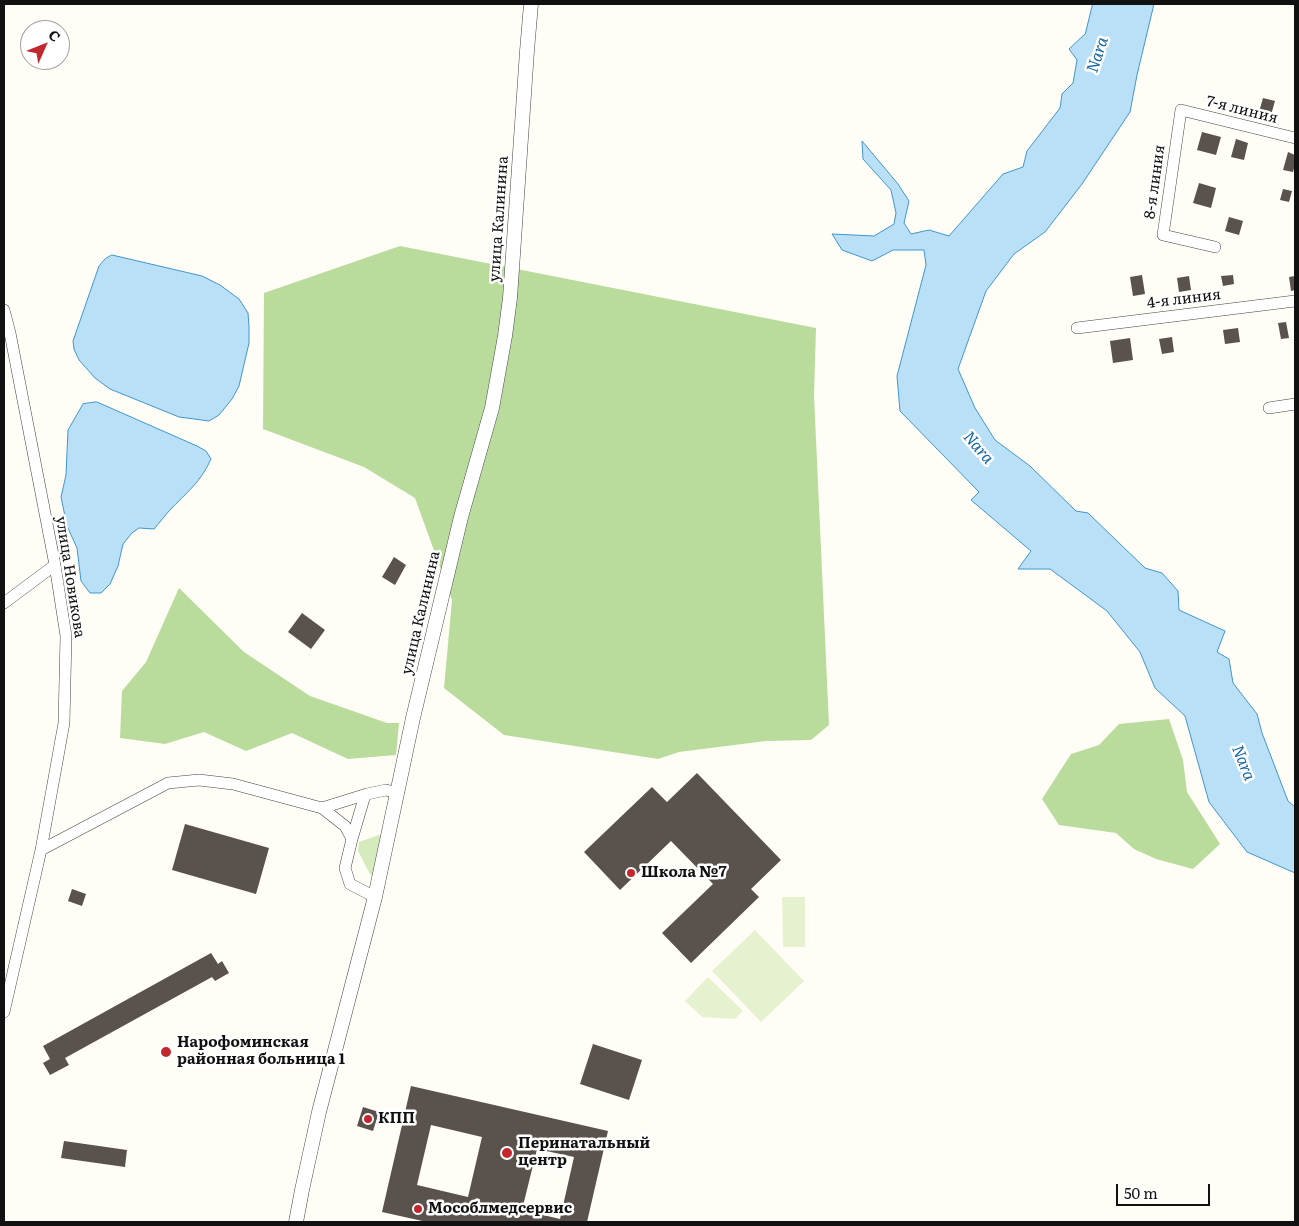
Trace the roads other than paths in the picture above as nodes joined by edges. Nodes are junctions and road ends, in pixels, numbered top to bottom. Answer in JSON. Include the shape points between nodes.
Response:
{"nodes":[{"id":1,"x":531,"y":4,"type":"edge"},
{"id":2,"x":1181,"y":110,"type":"joint"},
{"id":3,"x":1295,"y":138,"type":"edge"},
{"id":4,"x":1215,"y":247,"type":"dead end"},
{"id":5,"x":1295,"y":300,"type":"edge"},
{"id":6,"x":4,"y":310,"type":"edge"},
{"id":7,"x":1077,"y":328,"type":"dead end"},
{"id":8,"x":7,"y":335,"type":"edge"},
{"id":9,"x":1295,"y":404,"type":"edge"},
{"id":10,"x":1270,"y":408,"type":"dead end"},
{"id":11,"x":55,"y":566,"type":"junction"},
{"id":12,"x":4,"y":603,"type":"edge"},
{"id":13,"x":397,"y":793,"type":"junction"},
{"id":14,"x":365,"y":795,"type":"junction"},
{"id":15,"x":322,"y":808,"type":"junction"},
{"id":16,"x":352,"y":839,"type":"junction"},
{"id":17,"x":41,"y":850,"type":"junction"},
{"id":18,"x":375,"y":896,"type":"junction"},
{"id":19,"x":4,"y":1012,"type":"edge"},
{"id":20,"x":296,"y":1222,"type":"edge"}],
"edges":[{"from":1,"to":13,"type":"street","name":"улица Калинина","via":[[505,336],[492,408],[460,517]]},
{"from":2,"to":3,"type":"street","name":"7-я линия"},
{"from":2,"to":4,"type":"street","name":"8-я линия","via":[[1163,235]]},
{"from":5,"to":7,"type":"street","name":"4-я линия"},
{"from":6,"to":8,"type":"street","name":"улица Новикова"},
{"from":8,"to":11,"type":"street","name":"улица Новикова"},
{"from":9,"to":10,"type":"street"},
{"from":11,"to":12,"type":"street"},
{"from":11,"to":17,"type":"street","name":"улица Новикова","via":[[66,636],[64,723]]},
{"from":13,"to":14,"type":"street","via":[[386,790]]},
{"from":13,"to":18,"type":"street","name":"улица Калинина"},
{"from":14,"to":15,"type":"street"},
{"from":14,"to":16,"type":"street"},
{"from":15,"to":16,"type":"street","via":[[345,826]]},
{"from":15,"to":17,"type":"street","via":[[233,784],[200,780],[168,783]]},
{"from":16,"to":18,"type":"street","via":[[345,868],[350,884]]},
{"from":17,"to":19,"type":"street","name":"улица Новикова"},
{"from":18,"to":20,"type":"street","name":"улица Калинина","via":[[320,1112]]}]}
